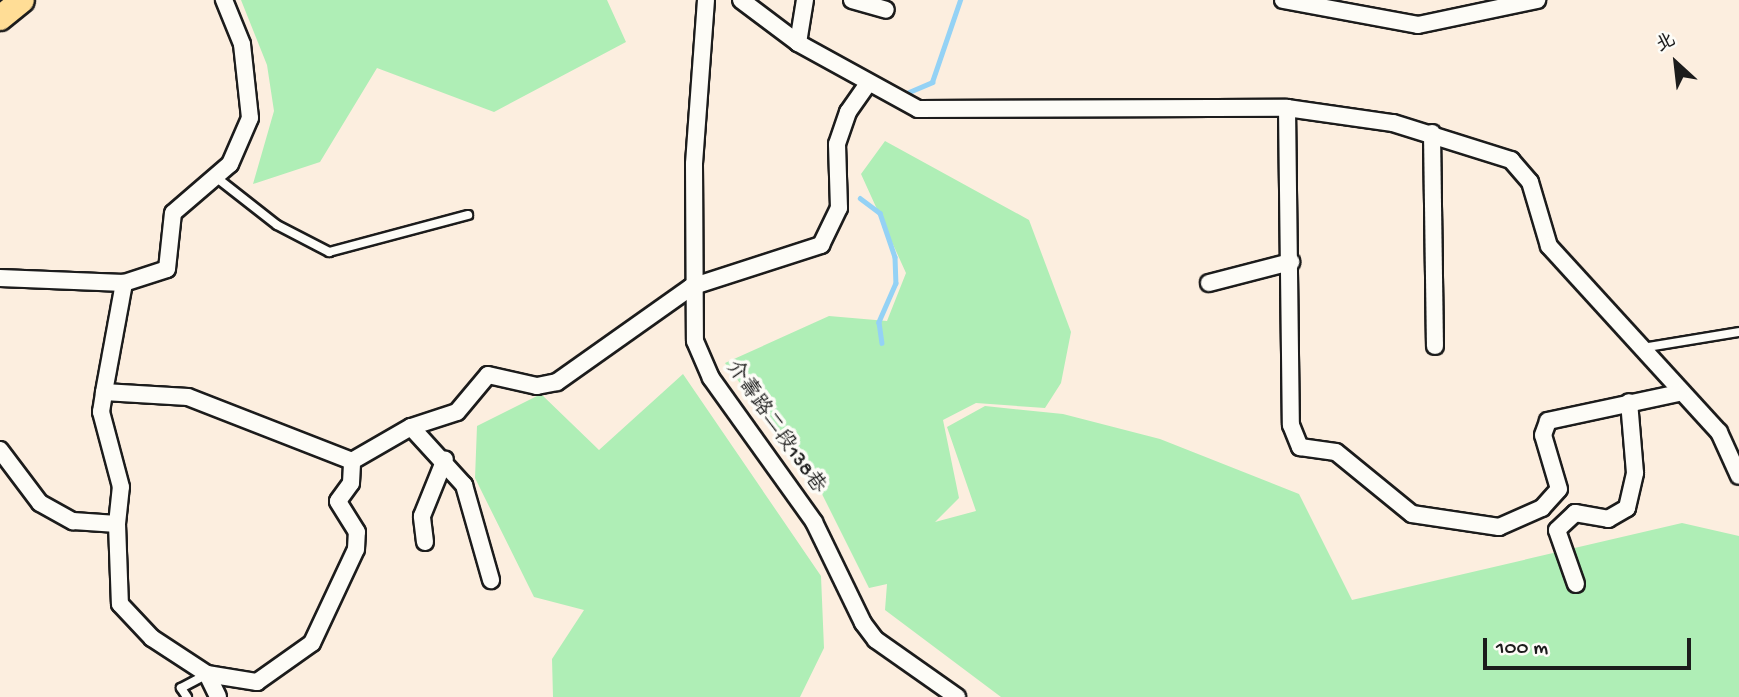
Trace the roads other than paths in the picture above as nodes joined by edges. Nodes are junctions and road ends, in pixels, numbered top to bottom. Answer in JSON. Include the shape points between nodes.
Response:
{"nodes":[{"id":1,"x":22,"y":0,"type":"edge"},
{"id":2,"x":224,"y":0,"type":"edge"},
{"id":3,"x":706,"y":0,"type":"edge"},
{"id":4,"x":741,"y":0,"type":"edge"},
{"id":5,"x":805,"y":0,"type":"edge"},
{"id":6,"x":852,"y":0,"type":"edge"},
{"id":7,"x":1283,"y":0,"type":"edge"},
{"id":8,"x":1537,"y":0,"type":"edge"},
{"id":9,"x":886,"y":10,"type":"dead end"},
{"id":10,"x":0,"y":18,"type":"edge"},
{"id":11,"x":798,"y":43,"type":"junction"},
{"id":12,"x":868,"y":83,"type":"junction"},
{"id":13,"x":1287,"y":108,"type":"junction"},
{"id":14,"x":1432,"y":133,"type":"junction"},
{"id":15,"x":217,"y":178,"type":"junction"},
{"id":16,"x":468,"y":215,"type":"dead end"},
{"id":17,"x":1291,"y":262,"type":"junction"},
{"id":18,"x":0,"y":278,"type":"edge"},
{"id":19,"x":124,"y":283,"type":"junction"},
{"id":20,"x":1209,"y":283,"type":"dead end"},
{"id":21,"x":691,"y":287,"type":"junction"},
{"id":22,"x":1739,"y":332,"type":"edge"},
{"id":23,"x":1436,"y":346,"type":"dead end"},
{"id":24,"x":1640,"y":348,"type":"junction"},
{"id":25,"x":104,"y":391,"type":"junction"},
{"id":26,"x":1679,"y":393,"type":"junction"},
{"id":27,"x":1629,"y":402,"type":"junction"},
{"id":28,"x":411,"y":427,"type":"junction"},
{"id":29,"x":0,"y":450,"type":"edge"},
{"id":30,"x":444,"y":458,"type":"junction"},
{"id":31,"x":352,"y":461,"type":"junction"},
{"id":32,"x":1739,"y":476,"type":"edge"},
{"id":33,"x":117,"y":524,"type":"junction"},
{"id":34,"x":425,"y":542,"type":"dead end"},
{"id":35,"x":491,"y":580,"type":"dead end"},
{"id":36,"x":1576,"y":584,"type":"dead end"},
{"id":37,"x":206,"y":674,"type":"junction"},
{"id":38,"x":187,"y":697,"type":"edge"},
{"id":39,"x":218,"y":697,"type":"edge"},
{"id":40,"x":957,"y":697,"type":"edge"}],
"edges":[{"from":1,"to":10,"type":"main road"},
{"from":2,"to":15,"type":"street","via":[[242,44],[250,117]]},
{"from":3,"to":21,"type":"street","name":"介壽路二段138巷"},
{"from":4,"to":11,"type":"street"},
{"from":5,"to":11,"type":"street"},
{"from":6,"to":9,"type":"street"},
{"from":7,"to":8,"type":"street","via":[[1418,25]]},
{"from":11,"to":12,"type":"street"},
{"from":12,"to":13,"type":"street","via":[[928,111]]},
{"from":12,"to":21,"type":"street","via":[[848,112],[837,145],[839,208],[821,245]]},
{"from":13,"to":14,"type":"street"},
{"from":13,"to":17,"type":"street"},
{"from":14,"to":23,"type":"street"},
{"from":14,"to":24,"type":"street","via":[[1522,170],[1549,246]]},
{"from":15,"to":16,"type":"lane","via":[[277,225],[329,252]]},
{"from":15,"to":19,"type":"street","via":[[187,195],[173,213],[167,269]]},
{"from":17,"to":20,"type":"street"},
{"from":17,"to":27,"type":"street","via":[[1292,436],[1300,447],[1336,452],[1412,514],[1491,528],[1524,518],[1559,489],[1543,435],[1548,421]]},
{"from":18,"to":19,"type":"street"},
{"from":19,"to":25,"type":"street"},
{"from":21,"to":28,"type":"street","via":[[568,376],[537,386],[488,375],[457,412]]},
{"from":21,"to":40,"type":"street","name":"介壽路二段138巷","via":[[695,341],[711,378],[814,522],[863,623],[876,640]]},
{"from":22,"to":24,"type":"lane"},
{"from":24,"to":26,"type":"street"},
{"from":25,"to":31,"type":"street","via":[[188,397]]},
{"from":25,"to":33,"type":"street","via":[[101,412],[121,487]]},
{"from":26,"to":27,"type":"street"},
{"from":26,"to":32,"type":"street","via":[[1729,444]]},
{"from":27,"to":36,"type":"street","via":[[1635,473],[1627,508],[1608,519],[1575,513],[1557,530]]},
{"from":28,"to":30,"type":"street"},
{"from":28,"to":31,"type":"street"},
{"from":29,"to":33,"type":"street","via":[[40,503],[73,521]]},
{"from":30,"to":34,"type":"street","via":[[422,516]]},
{"from":30,"to":35,"type":"street","via":[[470,497]]},
{"from":31,"to":37,"type":"street","via":[[351,483],[338,501],[357,532],[356,549],[312,643],[257,682]]},
{"from":33,"to":37,"type":"street","via":[[120,604],[152,638]]},
{"from":37,"to":38,"type":"lane","via":[[181,688]]},
{"from":37,"to":39,"type":"street"}]}
